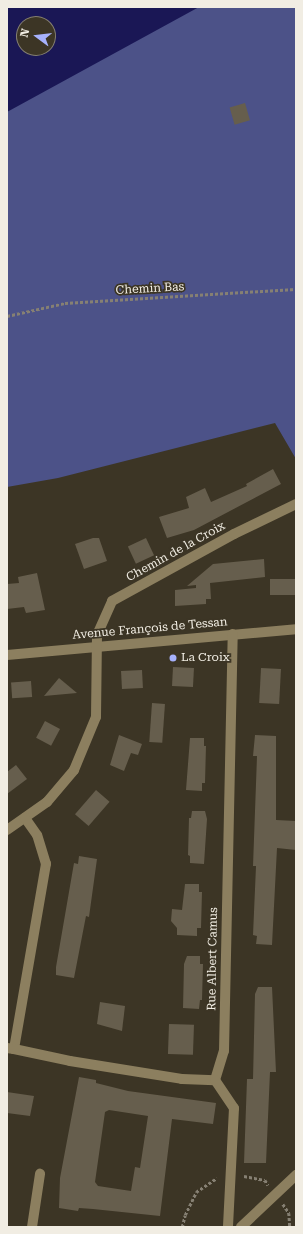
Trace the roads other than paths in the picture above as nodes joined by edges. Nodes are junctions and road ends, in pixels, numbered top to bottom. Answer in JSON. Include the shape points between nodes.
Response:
{"nodes":[{"id":1,"x":296,"y":504,"type":"edge"},
{"id":2,"x":296,"y":629,"type":"edge"},
{"id":3,"x":233,"y":634,"type":"junction"},
{"id":4,"x":96,"y":647,"type":"junction"},
{"id":5,"x":7,"y":655,"type":"edge"},
{"id":6,"x":26,"y":818,"type":"junction"},
{"id":7,"x":7,"y":830,"type":"edge"},
{"id":8,"x":11,"y":1048,"type":"edge"},
{"id":9,"x":215,"y":1080,"type":"junction"},
{"id":10,"x":40,"y":1174,"type":"dead end"},
{"id":11,"x":296,"y":1175,"type":"edge"},
{"id":12,"x":32,"y":1227,"type":"edge"},
{"id":13,"x":228,"y":1227,"type":"edge"},
{"id":14,"x":241,"y":1227,"type":"edge"}],
"edges":[{"from":1,"to":4,"type":"street","name":"Chemin de la Croix","via":[[234,534],[112,601],[97,635]]},
{"from":2,"to":3,"type":"street","name":"Avenue François de Tessan"},
{"from":3,"to":4,"type":"street","name":"Avenue François de Tessan"},
{"from":3,"to":9,"type":"street","name":"Rue Albert Camus","via":[[224,1051]]},
{"from":4,"to":5,"type":"street","name":"Avenue François de Tessan"},
{"from":4,"to":6,"type":"street","name":"Chemin de la Croix","via":[[96,717],[77,764],[47,802]]},
{"from":6,"to":7,"type":"street","name":"Chemin de la Croix"},
{"from":6,"to":8,"type":"street","via":[[37,835],[46,864]]},
{"from":8,"to":9,"type":"street","via":[[70,1061],[182,1079]]},
{"from":9,"to":13,"type":"street","via":[[234,1108]]},
{"from":10,"to":12,"type":"street"},
{"from":11,"to":14,"type":"street"}]}
